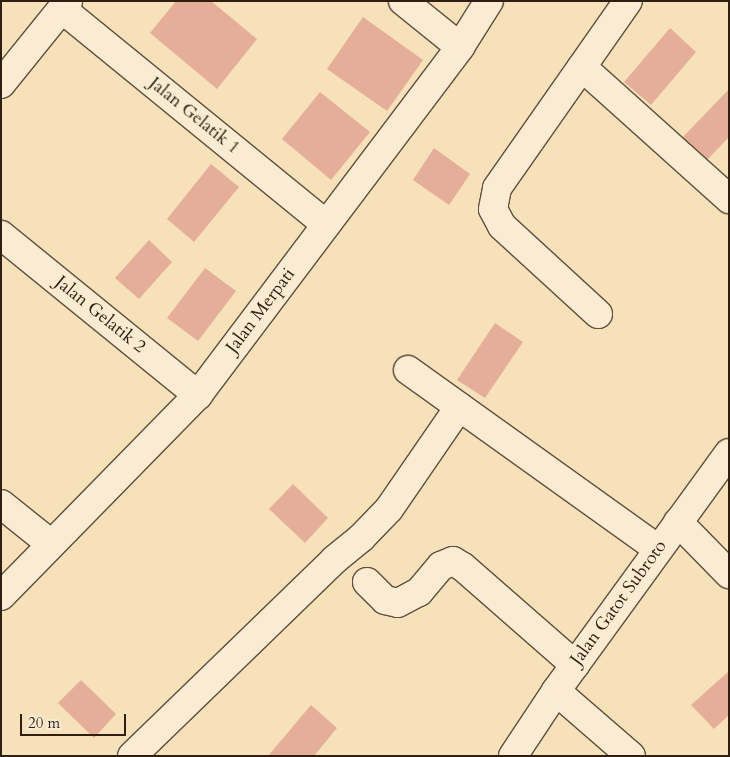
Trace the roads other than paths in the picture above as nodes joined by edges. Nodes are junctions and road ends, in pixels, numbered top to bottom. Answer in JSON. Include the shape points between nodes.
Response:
{"nodes":[{"id":1,"x":403,"y":1,"type":"edge"},
{"id":2,"x":489,"y":1,"type":"edge"},
{"id":3,"x":628,"y":1,"type":"edge"},
{"id":4,"x":65,"y":5,"type":"edge"},
{"id":5,"x":460,"y":47,"type":"junction"},
{"id":6,"x":582,"y":68,"type":"junction"},
{"id":7,"x":1,"y":84,"type":"edge"},
{"id":8,"x":729,"y":199,"type":"edge"},
{"id":9,"x":326,"y":224,"type":"junction"},
{"id":10,"x":1,"y":235,"type":"edge"},
{"id":11,"x":598,"y":314,"type":"dead end"},
{"id":12,"x":408,"y":370,"type":"dead end"},
{"id":13,"x":198,"y":395,"type":"junction"},
{"id":14,"x":459,"y":407,"type":"junction"},
{"id":15,"x":725,"y":465,"type":"edge"},
{"id":16,"x":1,"y":504,"type":"edge"},
{"id":17,"x":678,"y":522,"type":"junction"},
{"id":18,"x":51,"y":544,"type":"junction"},
{"id":19,"x":658,"y":550,"type":"junction"},
{"id":20,"x":729,"y":574,"type":"edge"},
{"id":21,"x":367,"y":582,"type":"dead end"},
{"id":22,"x":1,"y":596,"type":"edge"},
{"id":23,"x":576,"y":664,"type":"junction"},
{"id":24,"x":556,"y":691,"type":"junction"},
{"id":25,"x":132,"y":756,"type":"edge"},
{"id":26,"x":513,"y":756,"type":"edge"},
{"id":27,"x":631,"y":756,"type":"edge"}],
"edges":[{"from":1,"to":5,"type":"street"},
{"from":2,"to":5,"type":"street","name":"Jalan Merpati"},
{"from":3,"to":6,"type":"street"},
{"from":4,"to":7,"type":"street"},
{"from":4,"to":9,"type":"street","name":"Jalan Gelatik 1"},
{"from":5,"to":9,"type":"street","name":"Jalan Merpati"},
{"from":6,"to":8,"type":"street"},
{"from":6,"to":11,"type":"street","via":[[497,188],[493,209],[502,226]]},
{"from":9,"to":13,"type":"street","name":"Jalan Merpati"},
{"from":10,"to":13,"type":"street","name":"Jalan Gelatik 2"},
{"from":12,"to":14,"type":"street"},
{"from":13,"to":18,"type":"street","name":"Jalan Merpati"},
{"from":14,"to":19,"type":"street"},
{"from":14,"to":25,"type":"street","via":[[389,509]]},
{"from":15,"to":17,"type":"street","name":"Jalan Gatot Subroto"},
{"from":16,"to":18,"type":"street"},
{"from":17,"to":19,"type":"street","name":"Jalan Gatot Subroto"},
{"from":17,"to":20,"type":"street"},
{"from":18,"to":22,"type":"street","name":"Jalan Merpati"},
{"from":19,"to":23,"type":"street","name":"Jalan Gatot Subroto"},
{"from":21,"to":23,"type":"street","via":[[385,600],[398,603],[419,592],[441,566],[453,561]]},
{"from":23,"to":24,"type":"street","name":"Jalan Gatot Subroto"},
{"from":24,"to":26,"type":"street","name":"Jalan Gatot Subroto"},
{"from":24,"to":27,"type":"street"}]}
